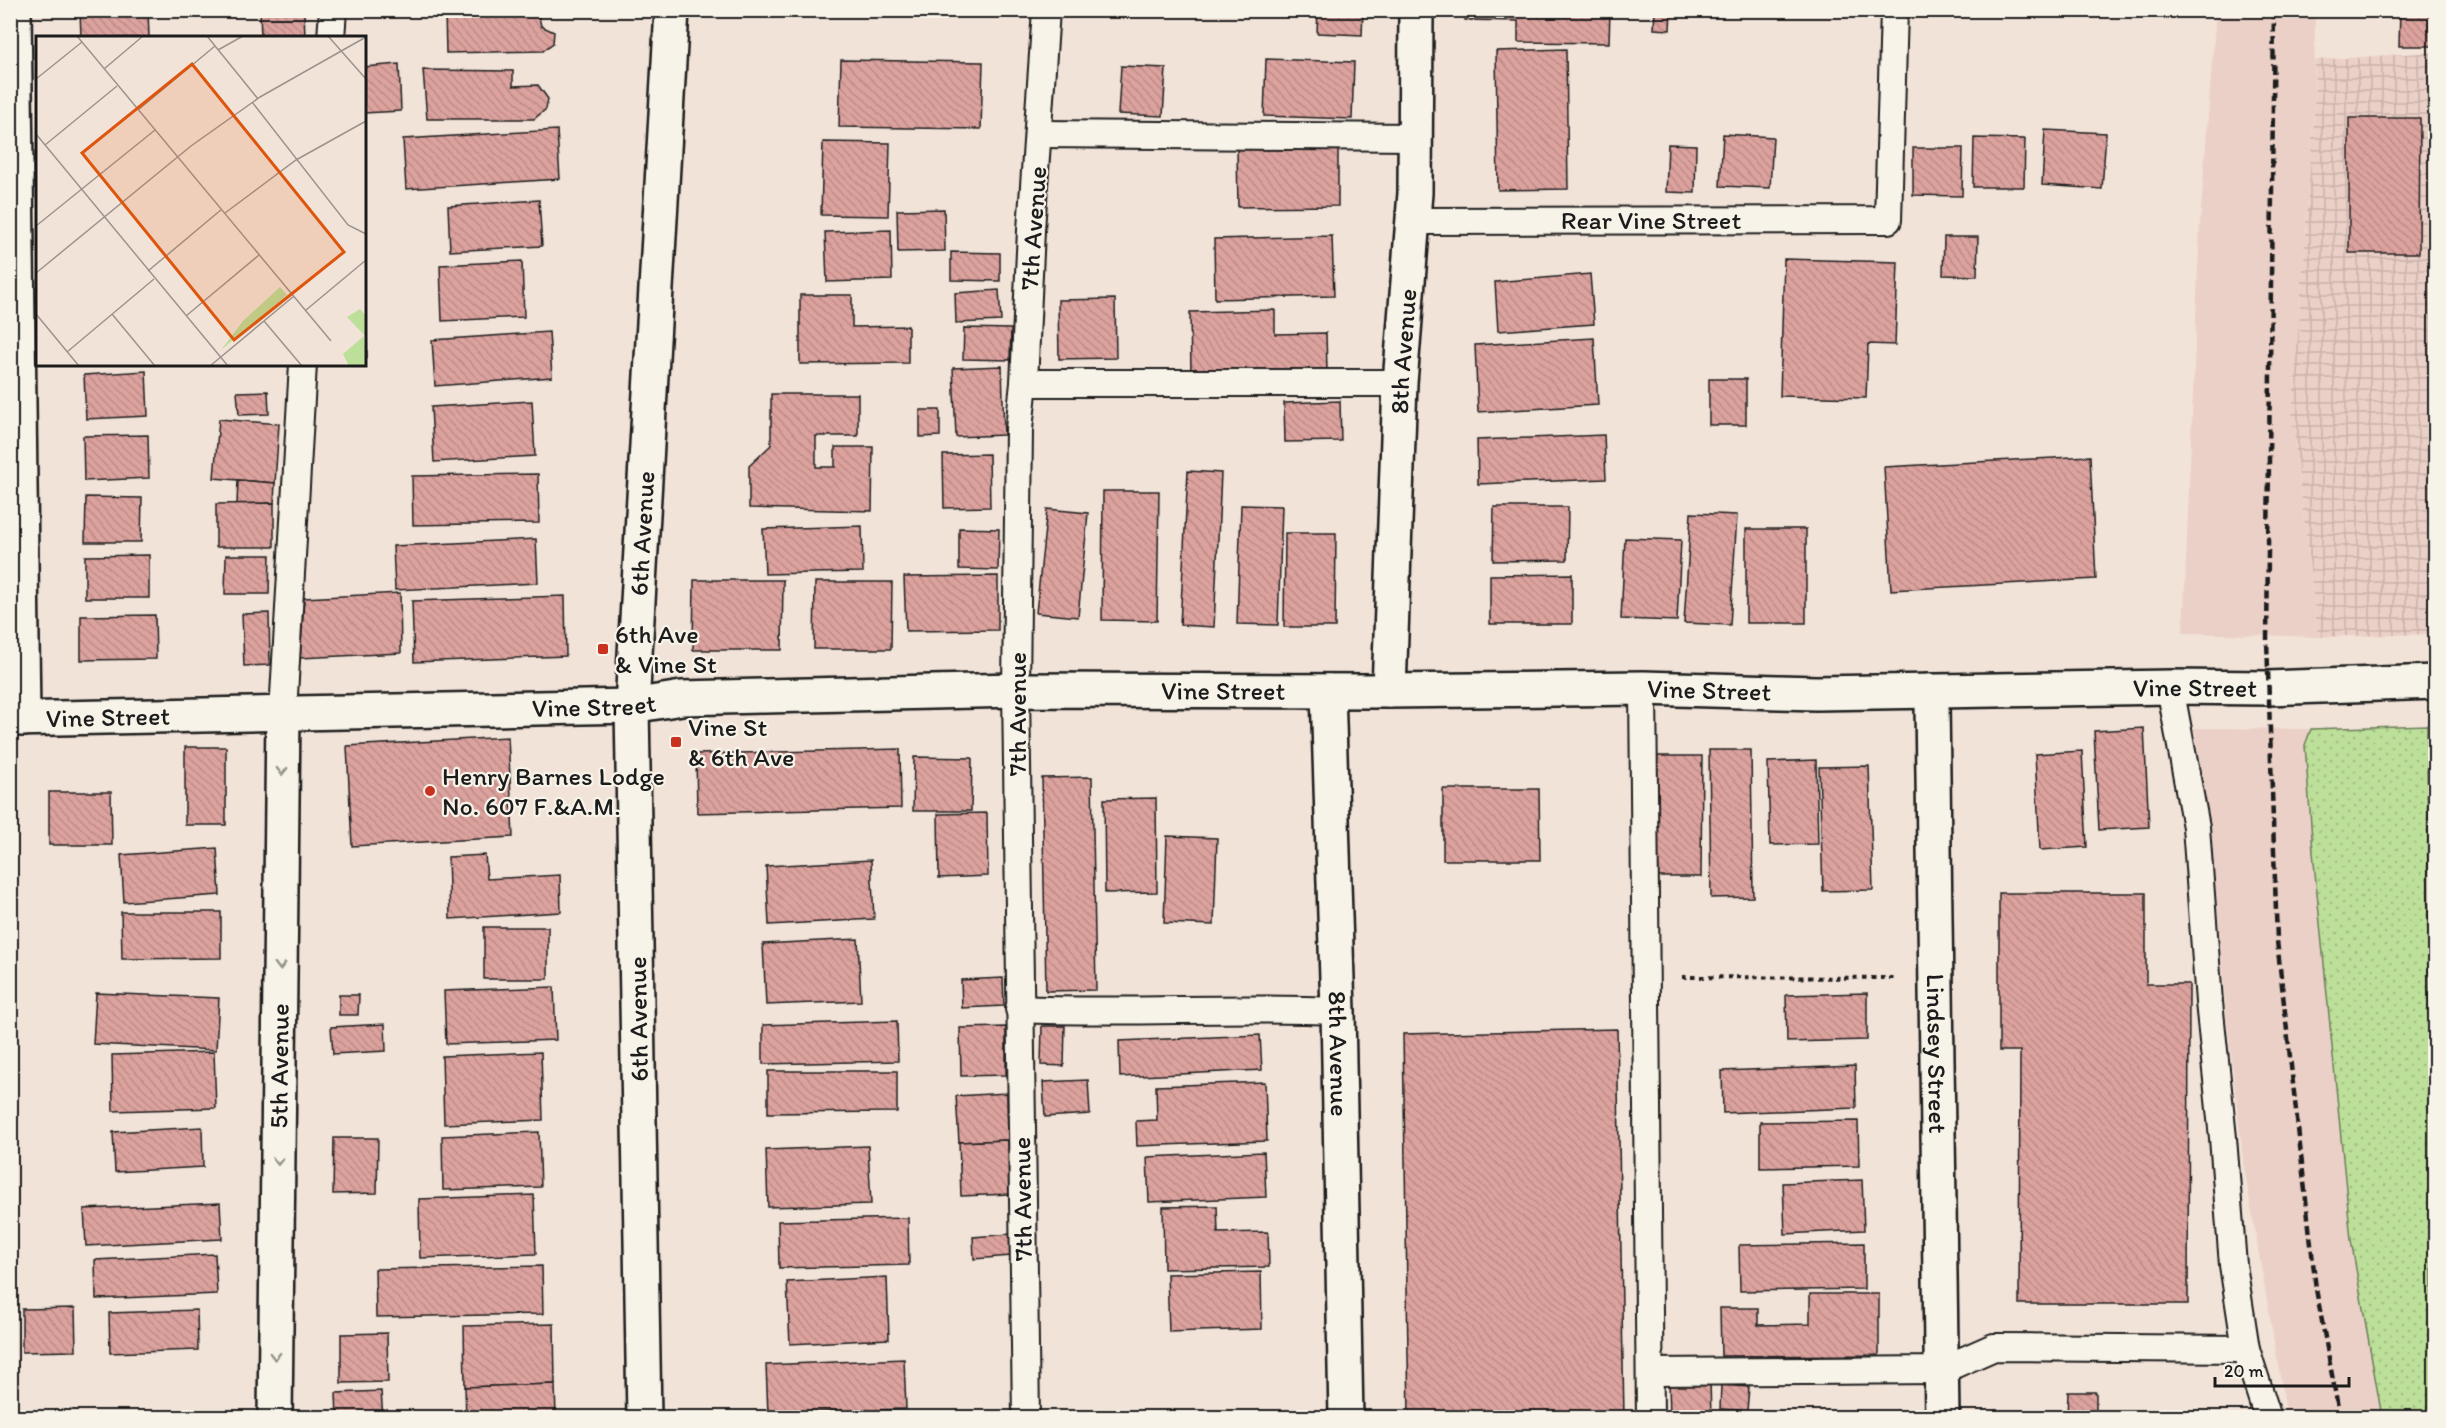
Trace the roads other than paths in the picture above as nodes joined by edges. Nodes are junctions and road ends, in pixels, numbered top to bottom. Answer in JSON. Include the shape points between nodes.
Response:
{"nodes":[{"id":1,"x":14,"y":10,"type":"edge"},
{"id":2,"x":333,"y":10,"type":"edge"},
{"id":3,"x":672,"y":10,"type":"edge"},
{"id":4,"x":1046,"y":10,"type":"edge"},
{"id":5,"x":1416,"y":10,"type":"edge"},
{"id":6,"x":1894,"y":10,"type":"edge"},
{"id":7,"x":331,"y":36,"type":"edge"},
{"id":8,"x":1039,"y":134,"type":"junction"},
{"id":9,"x":1415,"y":137,"type":"junction"},
{"id":10,"x":1413,"y":221,"type":"junction"},
{"id":11,"x":303,"y":366,"type":"edge"},
{"id":12,"x":1024,"y":383,"type":"junction"},
{"id":13,"x":1400,"y":383,"type":"junction"},
{"id":14,"x":2436,"y":682,"type":"edge"},
{"id":15,"x":2170,"y":687,"type":"junction"},
{"id":16,"x":1643,"y":688,"type":"junction"},
{"id":17,"x":1016,"y":690,"type":"junction"},
{"id":18,"x":1328,"y":691,"type":"junction"},
{"id":19,"x":1389,"y":691,"type":"junction"},
{"id":20,"x":1929,"y":691,"type":"junction"},
{"id":21,"x":632,"y":706,"type":"junction"},
{"id":22,"x":283,"y":713,"type":"junction"},
{"id":23,"x":17,"y":719,"type":"edge"},
{"id":24,"x":1019,"y":1009,"type":"junction"},
{"id":25,"x":1338,"y":1011,"type":"junction"},
{"id":26,"x":2246,"y":1349,"type":"junction"},
{"id":27,"x":1942,"y":1370,"type":"junction"},
{"id":28,"x":1650,"y":1372,"type":"junction"},
{"id":29,"x":275,"y":1418,"type":"edge"},
{"id":30,"x":644,"y":1418,"type":"edge"},
{"id":31,"x":1026,"y":1418,"type":"edge"},
{"id":32,"x":1346,"y":1418,"type":"edge"},
{"id":33,"x":1650,"y":1418,"type":"edge"},
{"id":34,"x":1942,"y":1418,"type":"edge"},
{"id":35,"x":2268,"y":1418,"type":"edge"}],
"edges":[{"from":1,"to":23,"type":"street"},
{"from":2,"to":7,"type":"lane"},
{"from":3,"to":21,"type":"street","name":"6th Avenue"},
{"from":4,"to":8,"type":"lane","name":"7th Avenue"},
{"from":5,"to":9,"type":"street","name":"8th Avenue"},
{"from":6,"to":10,"type":"lane","name":"Rear Vine Street","via":[[1888,220]]},
{"from":8,"to":9,"type":"lane"},
{"from":8,"to":12,"type":"lane","name":"7th Avenue"},
{"from":9,"to":10,"type":"street","name":"8th Avenue"},
{"from":10,"to":13,"type":"street","name":"8th Avenue"},
{"from":11,"to":22,"type":"lane"},
{"from":12,"to":13,"type":"lane"},
{"from":12,"to":17,"type":"lane","name":"7th Avenue","via":[[1019,429]]},
{"from":13,"to":19,"type":"street","name":"8th Avenue"},
{"from":14,"to":15,"type":"street","name":"Vine Street"},
{"from":15,"to":20,"type":"street","name":"Vine Street"},
{"from":15,"to":26,"type":"lane","via":[[2196,827],[2233,1265]]},
{"from":16,"to":19,"type":"street","name":"Vine Street"},
{"from":16,"to":20,"type":"street","name":"Vine Street","via":[[1816,693]]},
{"from":16,"to":28,"type":"lane"},
{"from":17,"to":18,"type":"street","name":"Vine Street"},
{"from":17,"to":21,"type":"street","name":"Vine Street","via":[[682,698]]},
{"from":17,"to":24,"type":"lane","name":"7th Avenue"},
{"from":18,"to":19,"type":"street","name":"Vine Street"},
{"from":18,"to":25,"type":"street","name":"8th Avenue"},
{"from":20,"to":27,"type":"street","name":"Lindsey Street"},
{"from":21,"to":22,"type":"street","name":"Vine Street"},
{"from":21,"to":30,"type":"street","name":"6th Avenue"},
{"from":22,"to":23,"type":"street","name":"Vine Street"},
{"from":22,"to":29,"type":"street","name":"5th Avenue","one_way":true},
{"from":24,"to":25,"type":"lane"},
{"from":24,"to":31,"type":"lane","name":"7th Avenue"},
{"from":25,"to":32,"type":"street","name":"8th Avenue"},
{"from":26,"to":27,"type":"lane","via":[[1994,1347]]},
{"from":26,"to":35,"type":"lane"},
{"from":27,"to":28,"type":"lane"},
{"from":27,"to":34,"type":"street","name":"Lindsey Street"},
{"from":28,"to":33,"type":"lane"}]}
